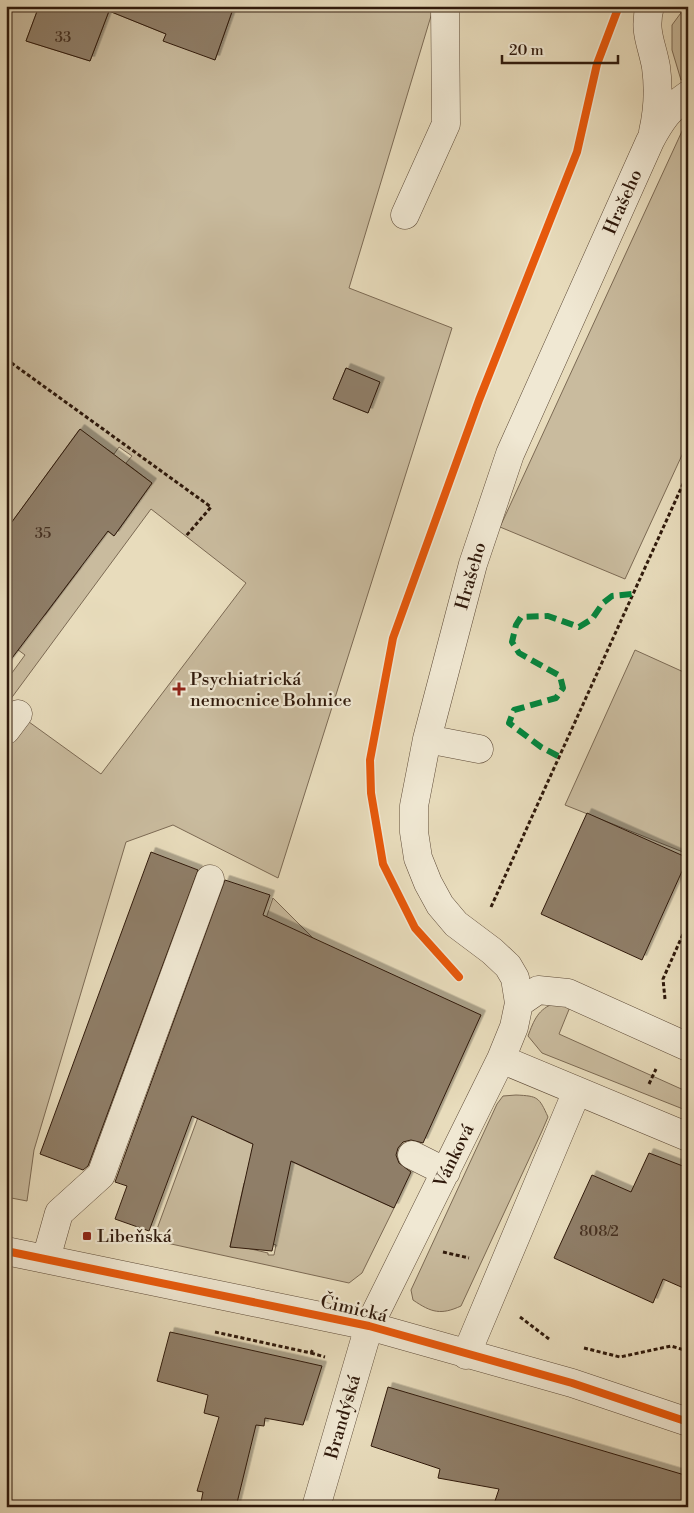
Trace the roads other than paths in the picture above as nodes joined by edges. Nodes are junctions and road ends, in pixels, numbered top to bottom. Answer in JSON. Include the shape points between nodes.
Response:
{"nodes":[{"id":1,"x":445,"y":6,"type":"edge"},
{"id":2,"x":650,"y":6,"type":"edge"},
{"id":3,"x":688,"y":95,"type":"edge"},
{"id":4,"x":650,"y":141,"type":"junction"},
{"id":5,"x":406,"y":215,"type":"dead end"},
{"id":6,"x":427,"y":739,"type":"junction"},
{"id":7,"x":479,"y":749,"type":"dead end"},
{"id":8,"x":210,"y":879,"type":"dead end"},
{"id":9,"x":519,"y":1003,"type":"junction"},
{"id":10,"x":688,"y":1047,"type":"edge"},
{"id":11,"x":501,"y":1059,"type":"junction"},
{"id":12,"x":577,"y":1091,"type":"junction"},
{"id":13,"x":688,"y":1137,"type":"edge"},
{"id":14,"x":412,"y":1155,"type":"dead end"},
{"id":15,"x":446,"y":1172,"type":"junction"},
{"id":16,"x":6,"y":1251,"type":"edge"},
{"id":17,"x":46,"y":1259,"type":"junction"},
{"id":18,"x":370,"y":1326,"type":"junction"},
{"id":19,"x":466,"y":1355,"type":"junction"},
{"id":20,"x":688,"y":1422,"type":"edge"},
{"id":21,"x":316,"y":1507,"type":"edge"}],
"edges":[{"from":1,"to":5,"type":"street","via":[[446,124]]},
{"from":2,"to":4,"type":"street","name":"Hrašeho","via":[[647,30],[658,86],[657,114]]},
{"from":3,"to":4,"type":"street","name":"Hrašeho","via":[[662,120]]},
{"from":4,"to":6,"type":"street","name":"Hrašeho","via":[[510,454],[473,564]]},
{"from":6,"to":7,"type":"street"},
{"from":6,"to":9,"type":"street","name":"Hrašeho","via":[[414,806],[418,858],[428,883],[450,917],[508,966],[515,978]]},
{"from":8,"to":17,"type":"street","via":[[101,1175],[59,1212]]},
{"from":9,"to":10,"type":"street","via":[[538,990],[568,993]]},
{"from":9,"to":11,"type":"street","name":"Vánková","via":[[514,1027]]},
{"from":11,"to":12,"type":"street"},
{"from":11,"to":15,"type":"street","name":"Vánková"},
{"from":12,"to":13,"type":"street"},
{"from":12,"to":19,"type":"street"},
{"from":14,"to":15,"type":"street"},
{"from":15,"to":18,"type":"street","name":"Vánková"},
{"from":16,"to":17,"type":"street","name":"Čimická"},
{"from":17,"to":18,"type":"street","name":"Čimická"},
{"from":18,"to":19,"type":"street","name":"Čimická"},
{"from":18,"to":21,"type":"street","name":"Brandýská"},
{"from":19,"to":20,"type":"street","name":"Čimická","via":[[572,1383]]}]}
